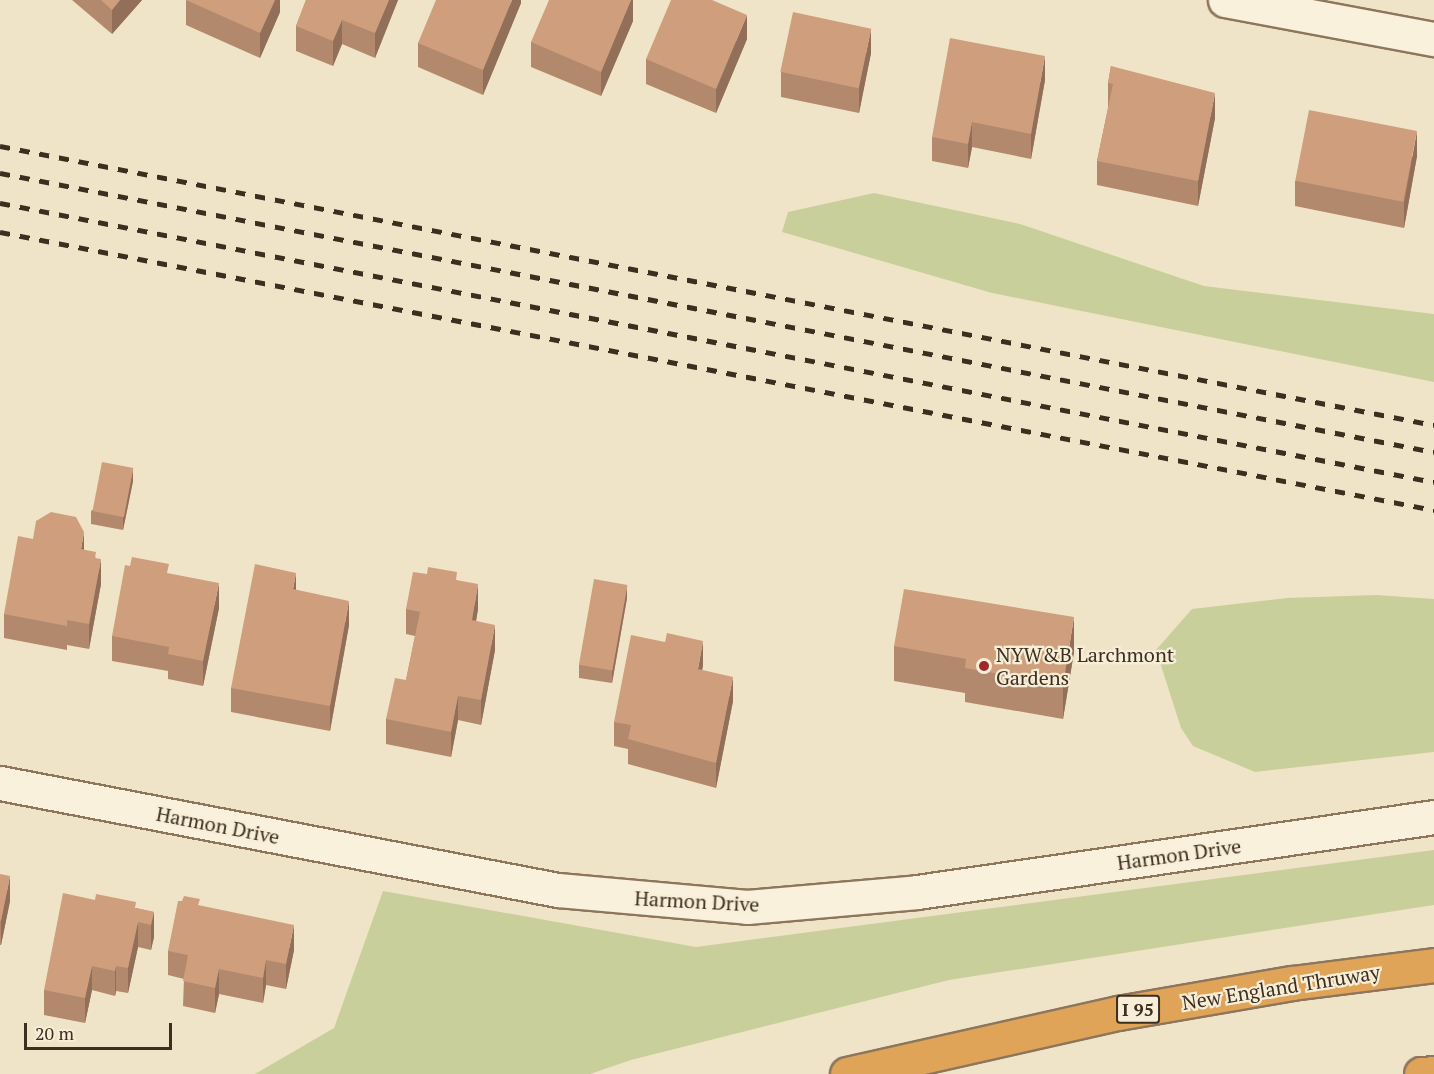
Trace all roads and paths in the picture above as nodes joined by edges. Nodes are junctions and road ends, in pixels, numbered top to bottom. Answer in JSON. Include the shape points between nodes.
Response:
{"nodes":[{"id":1,"x":1225,"y":0,"type":"edge"},
{"id":2,"x":1434,"y":39,"type":"edge"},
{"id":3,"x":0,"y":783,"type":"edge"},
{"id":4,"x":1434,"y":817,"type":"edge"},
{"id":5,"x":1434,"y":965,"type":"edge"},
{"id":6,"x":1434,"y":1072,"type":"edge"},
{"id":7,"x":847,"y":1074,"type":"edge"},
{"id":8,"x":1421,"y":1074,"type":"edge"}],
"edges":[{"from":1,"to":2,"type":"street"},
{"from":3,"to":4,"type":"street","name":"Harmon Drive","via":[[558,890],[747,907],[916,892]]},
{"from":5,"to":7,"type":"highway","name":"New England Thruway","number":"I 95","via":[[1292,983],[1118,1013]]},
{"from":6,"to":8,"type":"highway"}]}
